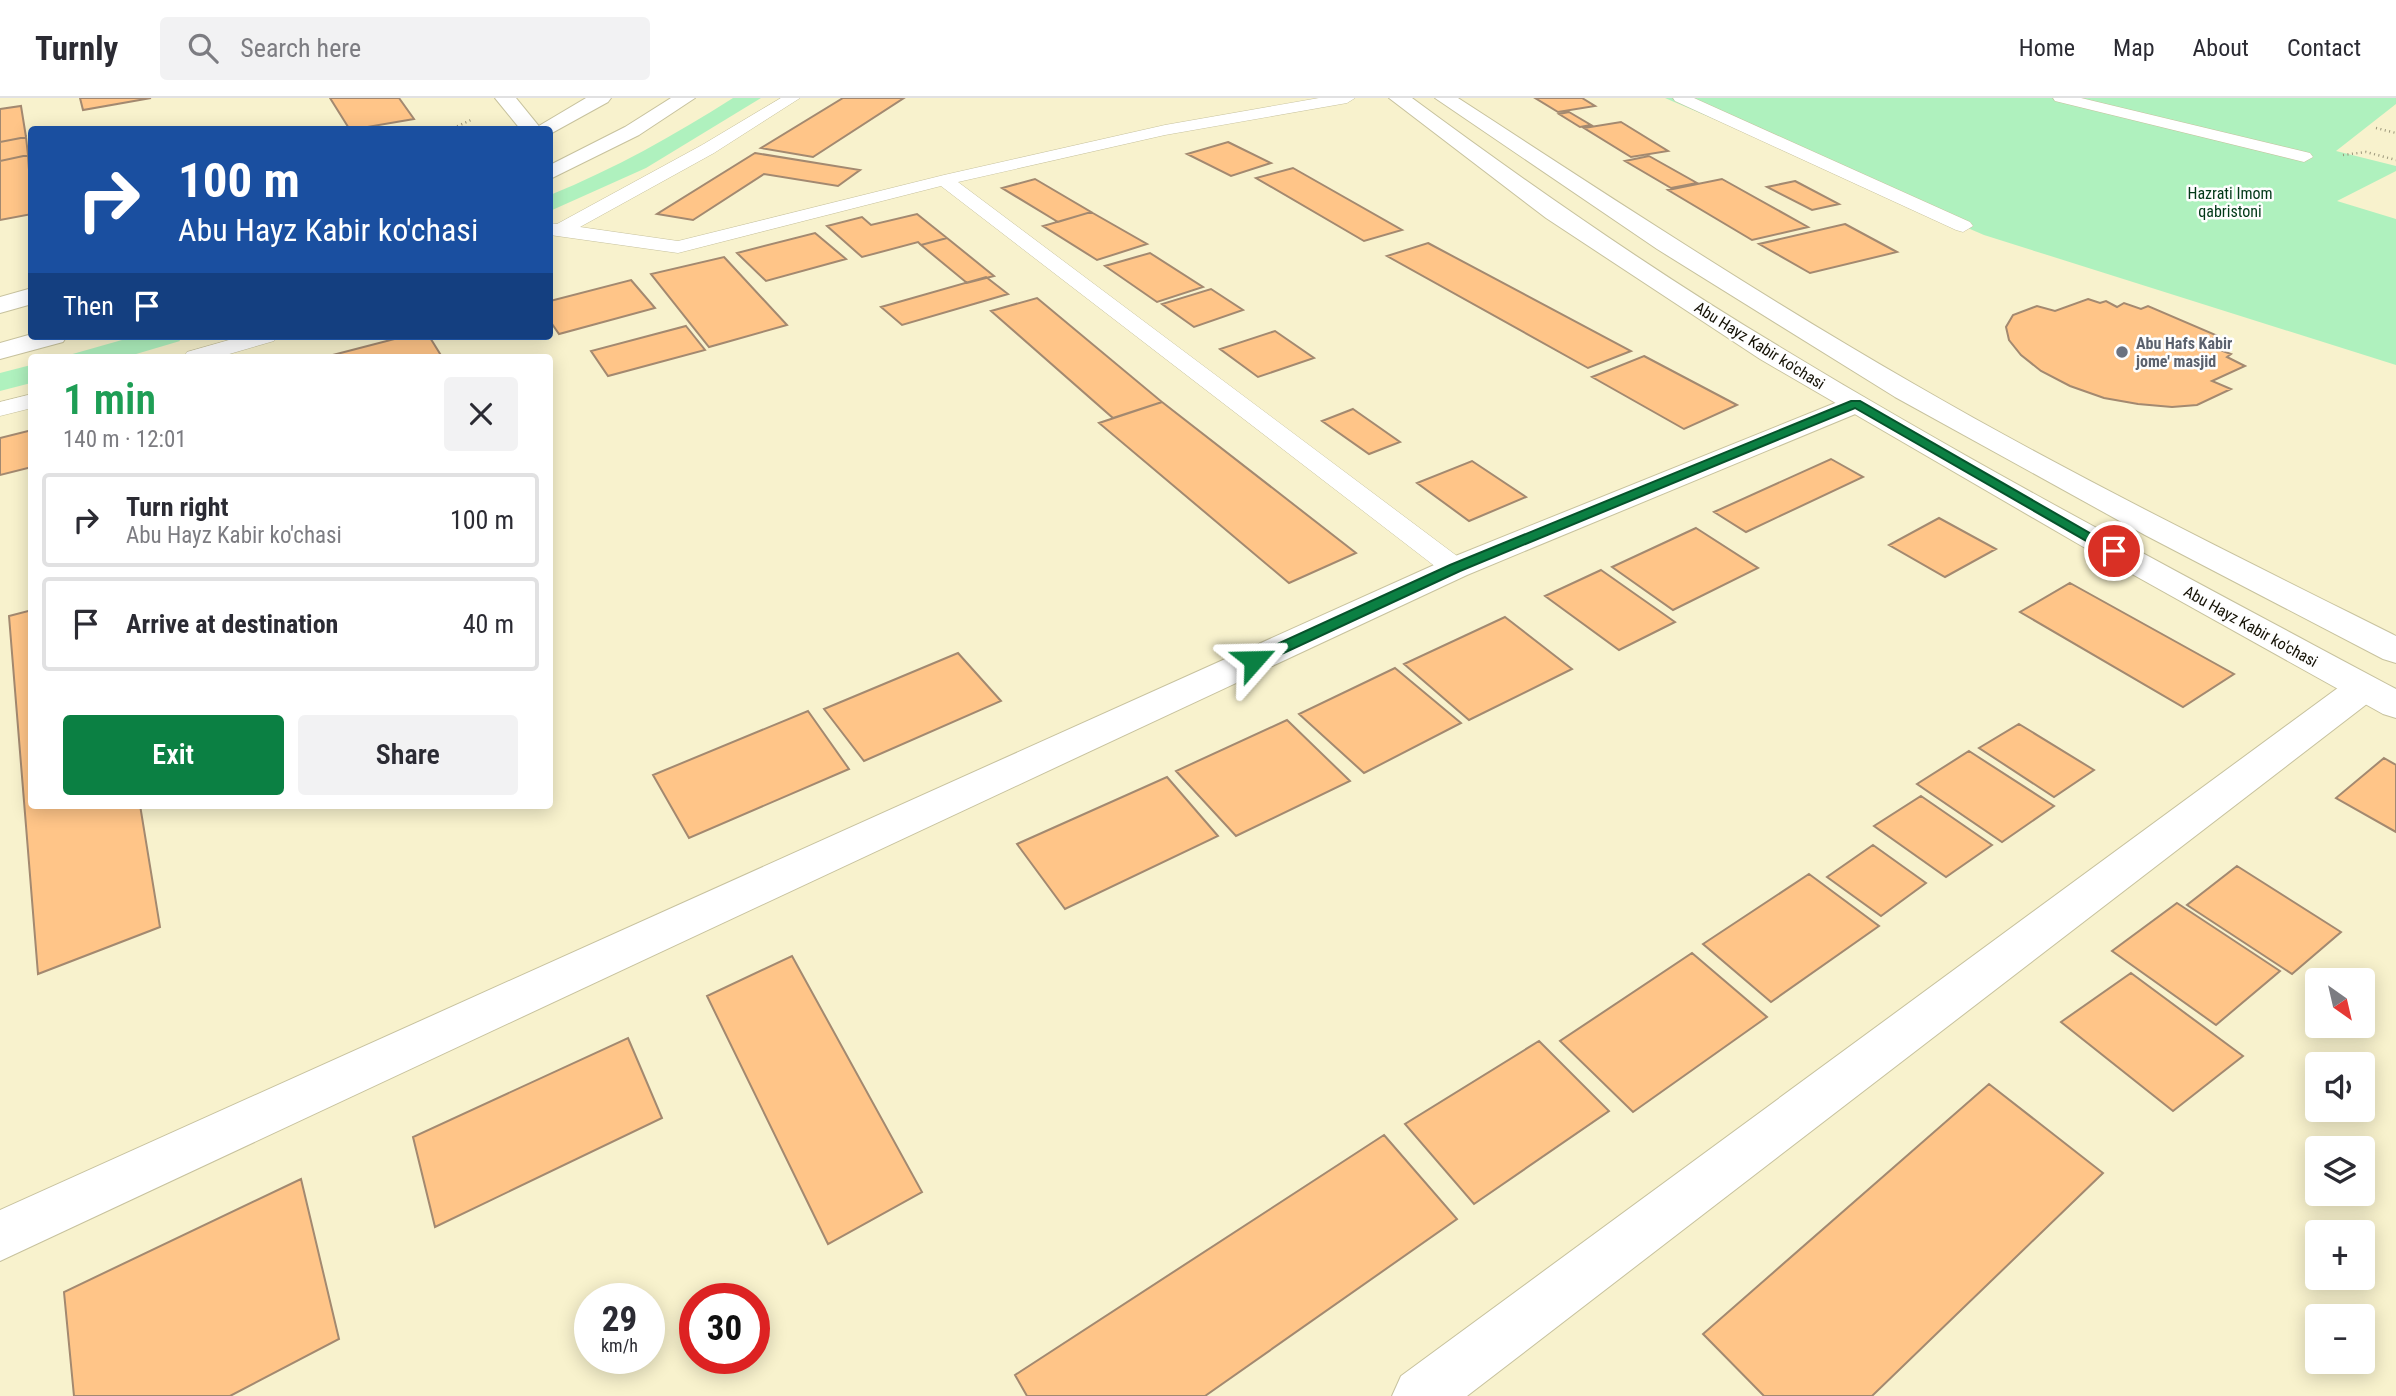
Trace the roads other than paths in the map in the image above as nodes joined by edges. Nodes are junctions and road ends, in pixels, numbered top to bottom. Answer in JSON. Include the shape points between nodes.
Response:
{"nodes":[{"id":1,"x":505,"y":98,"type":"edge"},
{"id":2,"x":601,"y":98,"type":"edge"},
{"id":3,"x":685,"y":98,"type":"edge"},
{"id":4,"x":792,"y":98,"type":"edge"},
{"id":5,"x":1347,"y":98,"type":"edge"},
{"id":6,"x":1399,"y":98,"type":"edge"},
{"id":7,"x":1445,"y":98,"type":"edge"},
{"id":8,"x":1681,"y":98,"type":"edge"},
{"id":9,"x":2061,"y":98,"type":"edge"},
{"id":10,"x":529,"y":126,"type":"edge"},
{"id":11,"x":549,"y":126,"type":"edge"},
{"id":12,"x":2304,"y":157,"type":"dead end"},
{"id":13,"x":553,"y":171,"type":"edge"},
{"id":14,"x":944,"y":180,"type":"junction"},
{"id":15,"x":1963,"y":226,"type":"dead end"},
{"id":16,"x":553,"y":231,"type":"edge"},
{"id":17,"x":28,"y":297,"type":"edge"},
{"id":18,"x":0,"y":305,"type":"edge"},
{"id":19,"x":40,"y":340,"type":"edge"},
{"id":20,"x":245,"y":340,"type":"edge"},
{"id":21,"x":203,"y":348,"type":"edge"},
{"id":22,"x":0,"y":351,"type":"edge"},
{"id":23,"x":28,"y":402,"type":"edge"},
{"id":24,"x":1855,"y":404,"type":"junction"},
{"id":25,"x":0,"y":409,"type":"edge"},
{"id":26,"x":1455,"y":568,"type":"junction"},
{"id":27,"x":2396,"y":651,"type":"edge"},
{"id":28,"x":2380,"y":696,"type":"edge"},
{"id":29,"x":0,"y":1236,"type":"edge"},
{"id":30,"x":1421,"y":1396,"type":"edge"}],
"edges":[{"from":1,"to":10,"type":"main road"},
{"from":2,"to":11,"type":"main road"},
{"from":3,"to":13,"type":"main road"},
{"from":4,"to":16,"type":"lane","via":[[708,149]]},
{"from":5,"to":14,"type":"lane","via":[[1165,130]]},
{"from":6,"to":24,"type":"main road","name":"Abu Hayz Kabir ko'chasi","via":[[1554,213]]},
{"from":7,"to":27,"type":"main road","name":"Abu Hayz Kabir ko'chasi","via":[[1665,244],[1905,391],[2156,528]]},
{"from":8,"to":15,"type":"lane"},
{"from":9,"to":12,"type":"lane"},
{"from":14,"to":16,"type":"lane","via":[[678,247]]},
{"from":14,"to":26,"type":"lane"},
{"from":17,"to":18,"type":"main road"},
{"from":19,"to":22,"type":"main road"},
{"from":20,"to":21,"type":"lane"},
{"from":23,"to":25,"type":"lane"},
{"from":24,"to":26,"type":"main road"},
{"from":24,"to":28,"type":"main road","name":"Abu Hayz Kabir ko'chasi"},
{"from":26,"to":29,"type":"main road"},
{"from":28,"to":30,"type":"main road"}]}
